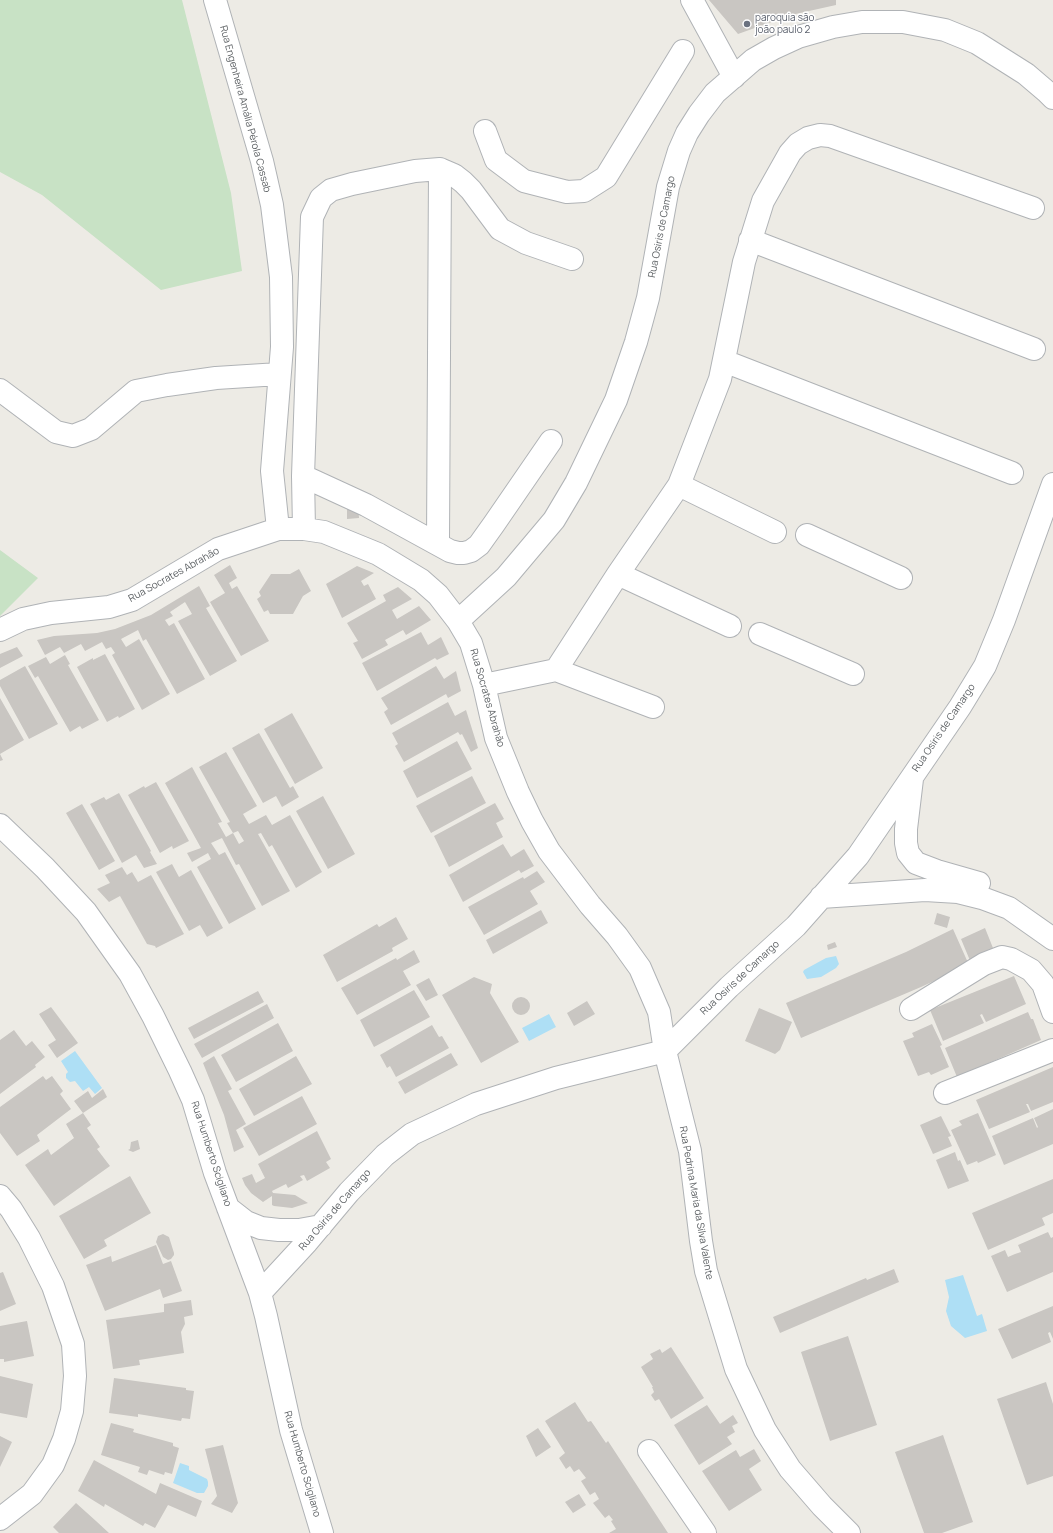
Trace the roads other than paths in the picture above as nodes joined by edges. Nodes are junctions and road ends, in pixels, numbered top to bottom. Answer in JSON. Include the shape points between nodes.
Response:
{"nodes":[{"id":1,"x":215,"y":0,"type":"edge"},
{"id":2,"x":692,"y":0,"type":"edge"},
{"id":3,"x":683,"y":51,"type":"dead end"},
{"id":4,"x":734,"y":77,"type":"junction"},
{"id":5,"x":1053,"y":98,"type":"edge"},
{"id":6,"x":485,"y":131,"type":"dead end"},
{"id":7,"x":440,"y":169,"type":"junction"},
{"id":8,"x":1033,"y":208,"type":"dead end"},
{"id":9,"x":750,"y":240,"type":"junction"},
{"id":10,"x":572,"y":259,"type":"dead end"},
{"id":11,"x":1034,"y":349,"type":"dead end"},
{"id":12,"x":724,"y":361,"type":"junction"},
{"id":13,"x":279,"y":374,"type":"junction"},
{"id":14,"x":0,"y":390,"type":"edge"},
{"id":15,"x":551,"y":440,"type":"dead end"},
{"id":16,"x":1012,"y":472,"type":"dead end"},
{"id":17,"x":303,"y":476,"type":"junction"},
{"id":18,"x":1053,"y":484,"type":"edge"},
{"id":19,"x":679,"y":485,"type":"junction"},
{"id":20,"x":278,"y":529,"type":"junction"},
{"id":21,"x":304,"y":529,"type":"junction"},
{"id":22,"x":775,"y":532,"type":"dead end"},
{"id":23,"x":807,"y":536,"type":"dead end"},
{"id":24,"x":438,"y":543,"type":"junction"},
{"id":25,"x":618,"y":574,"type":"junction"},
{"id":26,"x":901,"y":578,"type":"dead end"},
{"id":27,"x":458,"y":622,"type":"junction"},
{"id":28,"x":730,"y":626,"type":"dead end"},
{"id":29,"x":0,"y":630,"type":"edge"},
{"id":30,"x":760,"y":634,"type":"dead end"},
{"id":31,"x":556,"y":670,"type":"junction"},
{"id":32,"x":853,"y":674,"type":"dead end"},
{"id":33,"x":484,"y":685,"type":"junction"},
{"id":34,"x":653,"y":707,"type":"dead end"},
{"id":35,"x":913,"y":776,"type":"junction"},
{"id":36,"x":0,"y":825,"type":"edge"},
{"id":37,"x":821,"y":897,"type":"junction"},
{"id":38,"x":1009,"y":908,"type":"junction"},
{"id":39,"x":1053,"y":939,"type":"edge"},
{"id":40,"x":911,"y":1009,"type":"dead end"},
{"id":41,"x":1053,"y":1012,"type":"edge"},
{"id":42,"x":1053,"y":1050,"type":"edge"},
{"id":43,"x":665,"y":1051,"type":"junction"},
{"id":44,"x":945,"y":1093,"type":"dead end"},
{"id":45,"x":0,"y":1196,"type":"edge"},
{"id":46,"x":228,"y":1208,"type":"junction"},
{"id":47,"x":321,"y":1226,"type":"junction"},
{"id":48,"x":260,"y":1293,"type":"junction"},
{"id":49,"x":649,"y":1451,"type":"dead end"},
{"id":50,"x":0,"y":1519,"type":"edge"},
{"id":51,"x":322,"y":1533,"type":"edge"},
{"id":52,"x":704,"y":1533,"type":"edge"},
{"id":53,"x":849,"y":1533,"type":"edge"}],
"edges":[{"from":1,"to":13,"type":"street","name":"Rua Engenheira Amália Pérola Cassab","via":[[262,161],[272,205],[281,277],[282,347]]},
{"from":2,"to":4,"type":"street"},
{"from":3,"to":6,"type":"street","via":[[606,177],[584,191],[567,192],[524,181],[496,160]]},
{"from":4,"to":5,"type":"street","name":"Rua Osiris de Camargo","via":[[753,60],[798,37],[862,22],[903,22],[945,30],[977,43],[1026,74]]},
{"from":4,"to":27,"type":"street","name":"Rua Osiris de Camargo","via":[[716,93],[686,133],[668,187],[648,298],[636,342],[616,400],[576,483],[554,520],[506,577]]},
{"from":7,"to":10,"type":"street","via":[[454,175],[472,190],[500,229],[526,243]]},
{"from":7,"to":17,"type":"street","via":[[415,171],[331,190],[316,206],[312,217],[311,234]]},
{"from":7,"to":24,"type":"street"},
{"from":8,"to":9,"type":"street","via":[[852,142],[820,135],[798,144],[790,153],[763,201]]},
{"from":9,"to":11,"type":"street"},
{"from":9,"to":12,"type":"street"},
{"from":12,"to":16,"type":"street"},
{"from":12,"to":19,"type":"street","via":[[720,379]]},
{"from":13,"to":14,"type":"street","via":[[216,378],[136,391],[91,429],[73,436],[56,432]]},
{"from":13,"to":20,"type":"street","name":"Rua Engenheira Amália Pérola Cassab","via":[[272,471]]},
{"from":15,"to":24,"type":"street","via":[[479,545],[471,551],[458,553]]},
{"from":17,"to":21,"type":"street"},
{"from":17,"to":24,"type":"street","via":[[366,505]]},
{"from":18,"to":35,"type":"street","name":"Rua Osiris de Camargo","via":[[985,666]]},
{"from":19,"to":22,"type":"street"},
{"from":19,"to":25,"type":"street"},
{"from":20,"to":21,"type":"street","name":"Rua Socrates Abrahão"},
{"from":20,"to":29,"type":"street","name":"Rua Socrates Abrahão","via":[[218,550],[132,600],[109,607],[51,613],[23,619]]},
{"from":21,"to":27,"type":"street","name":"Rua Socrates Abrahão","via":[[324,532],[400,566],[438,594]]},
{"from":23,"to":26,"type":"street"},
{"from":25,"to":28,"type":"street"},
{"from":25,"to":31,"type":"street"},
{"from":27,"to":33,"type":"street","name":"Rua Socrates Abrahão","via":[[471,643]]},
{"from":30,"to":32,"type":"street"},
{"from":31,"to":33,"type":"street"},
{"from":31,"to":34,"type":"street"},
{"from":33,"to":43,"type":"street","name":"Rua Socrates Abrahão","via":[[496,738],[532,821],[550,851],[640,968],[659,1012]]},
{"from":35,"to":37,"type":"street","name":"Rua Osiris de Camargo","via":[[858,856]]},
{"from":35,"to":38,"type":"street","via":[[906,829],[908,853],[916,863],[979,883],[993,891]]},
{"from":36,"to":46,"type":"street","name":"Rua Humberto Scigliano","via":[[46,868],[86,912],[130,974],[193,1100]]},
{"from":37,"to":38,"type":"street","via":[[925,890],[958,892]]},
{"from":37,"to":43,"type":"street","name":"Rua Osiris de Camargo","via":[[796,926],[729,987]]},
{"from":38,"to":39,"type":"street"},
{"from":40,"to":41,"type":"street","via":[[984,964],[1002,957],[1031,970],[1043,984]]},
{"from":42,"to":44,"type":"street"},
{"from":43,"to":47,"type":"street","name":"Rua Osiris de Camargo","via":[[556,1078],[476,1104],[412,1134],[385,1155]]},
{"from":43,"to":53,"type":"street","name":"Rua Pedrina Maria da Silva Valente","via":[[690,1151],[706,1271],[736,1369],[765,1430],[790,1469]]},
{"from":45,"to":50,"type":"street","via":[[12,1209],[53,1286],[73,1344],[75,1376],[72,1411],[64,1439],[52,1465],[32,1494]]},
{"from":46,"to":47,"type":"street","via":[[246,1222],[261,1228],[299,1230]]},
{"from":46,"to":48,"type":"street","name":"Rua Humberto Scigliano"},
{"from":47,"to":48,"type":"street","name":"Rua Osiris de Camargo"},
{"from":48,"to":51,"type":"street","name":"Rua Humberto Scigliano","via":[[291,1430]]},
{"from":49,"to":52,"type":"street"}]}
